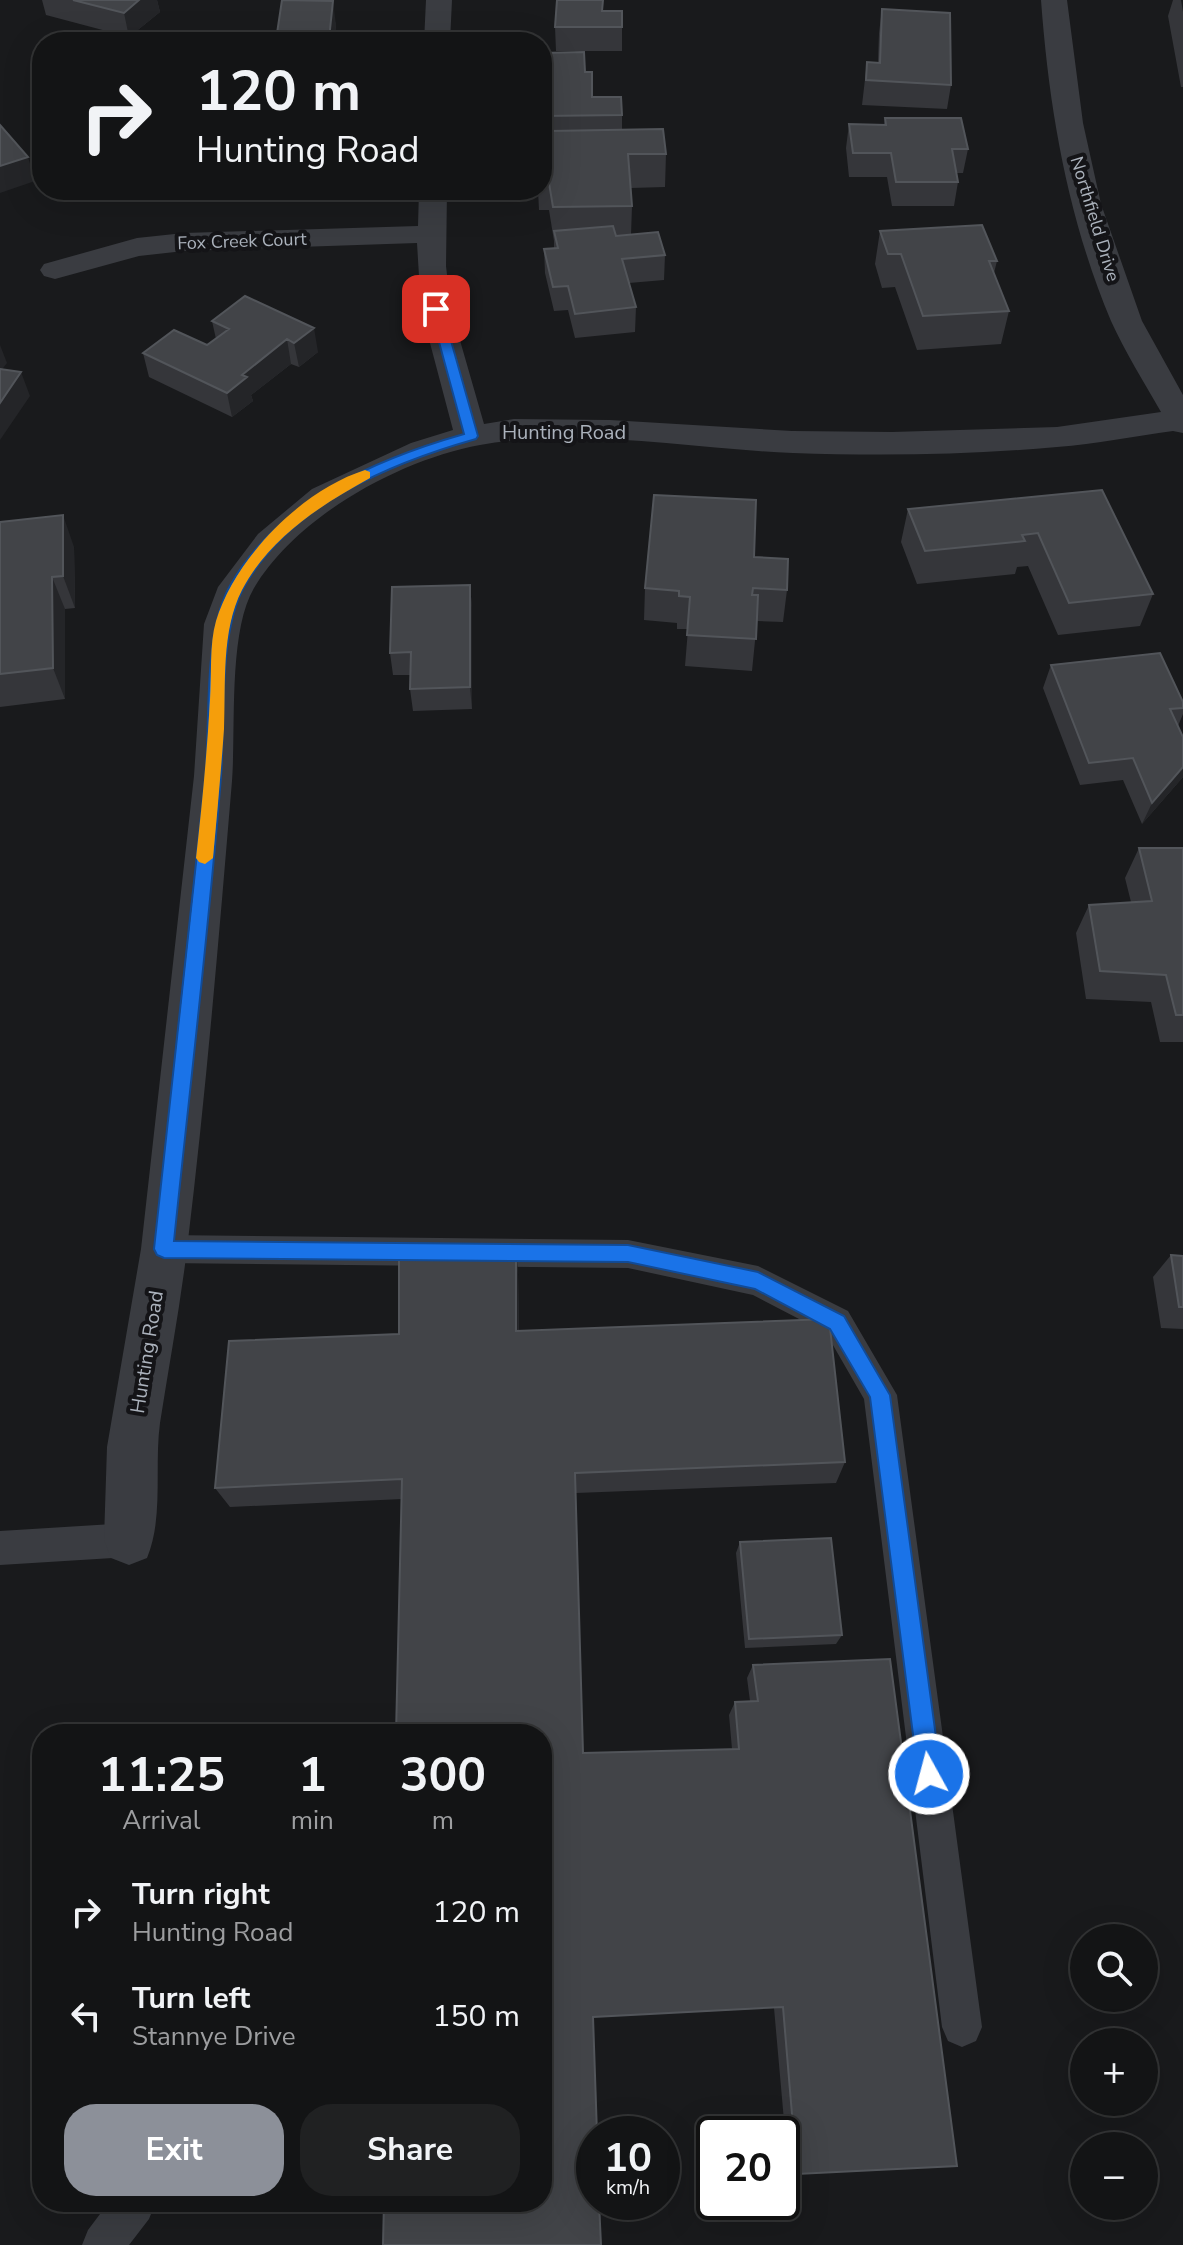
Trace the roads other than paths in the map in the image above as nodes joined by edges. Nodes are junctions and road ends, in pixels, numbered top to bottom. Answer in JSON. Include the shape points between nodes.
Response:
{"nodes":[{"id":1,"x":439,"y":0,"type":"edge"},
{"id":2,"x":1054,"y":0,"type":"edge"},
{"id":3,"x":437,"y":32,"type":"edge"},
{"id":4,"x":433,"y":200,"type":"edge"},
{"id":5,"x":432,"y":234,"type":"junction"},
{"id":6,"x":55,"y":270,"type":"dead end"},
{"id":7,"x":1182,"y":420,"type":"edge"},
{"id":8,"x":471,"y":436,"type":"junction"},
{"id":9,"x":164,"y":1249,"type":"junction"},
{"id":10,"x":129,"y":1540,"type":"joint"},
{"id":11,"x":0,"y":1548,"type":"edge"},
{"id":12,"x":962,"y":2027,"type":"dead end"},
{"id":13,"x":128,"y":2212,"type":"edge"},
{"id":14,"x":103,"y":2245,"type":"edge"}],
"edges":[{"from":1,"to":3,"type":"street"},
{"from":2,"to":7,"type":"street","name":"Northfield Drive","via":[[1074,155],[1090,216],[1127,321]]},
{"from":4,"to":5,"type":"street"},
{"from":5,"to":6,"type":"street","name":"Fox Creek Court","via":[[184,242],[137,247]]},
{"from":5,"to":8,"type":"street","via":[[436,309]]},
{"from":7,"to":8,"type":"street","name":"Hunting Road","via":[[1057,437],[892,443],[610,430],[514,429]]},
{"from":8,"to":9,"type":"street","name":"Hunting Road","via":[[423,450],[324,497],[270,542],[236,587],[222,624],[213,776]]},
{"from":9,"to":10,"type":"street","name":"Hunting Road","via":[[132,1447]]},
{"from":9,"to":12,"type":"lane","via":[[628,1254],[758,1281],[837,1322],[880,1395]]},
{"from":10,"to":11,"type":"lane"},
{"from":13,"to":14,"type":"lane"}]}
